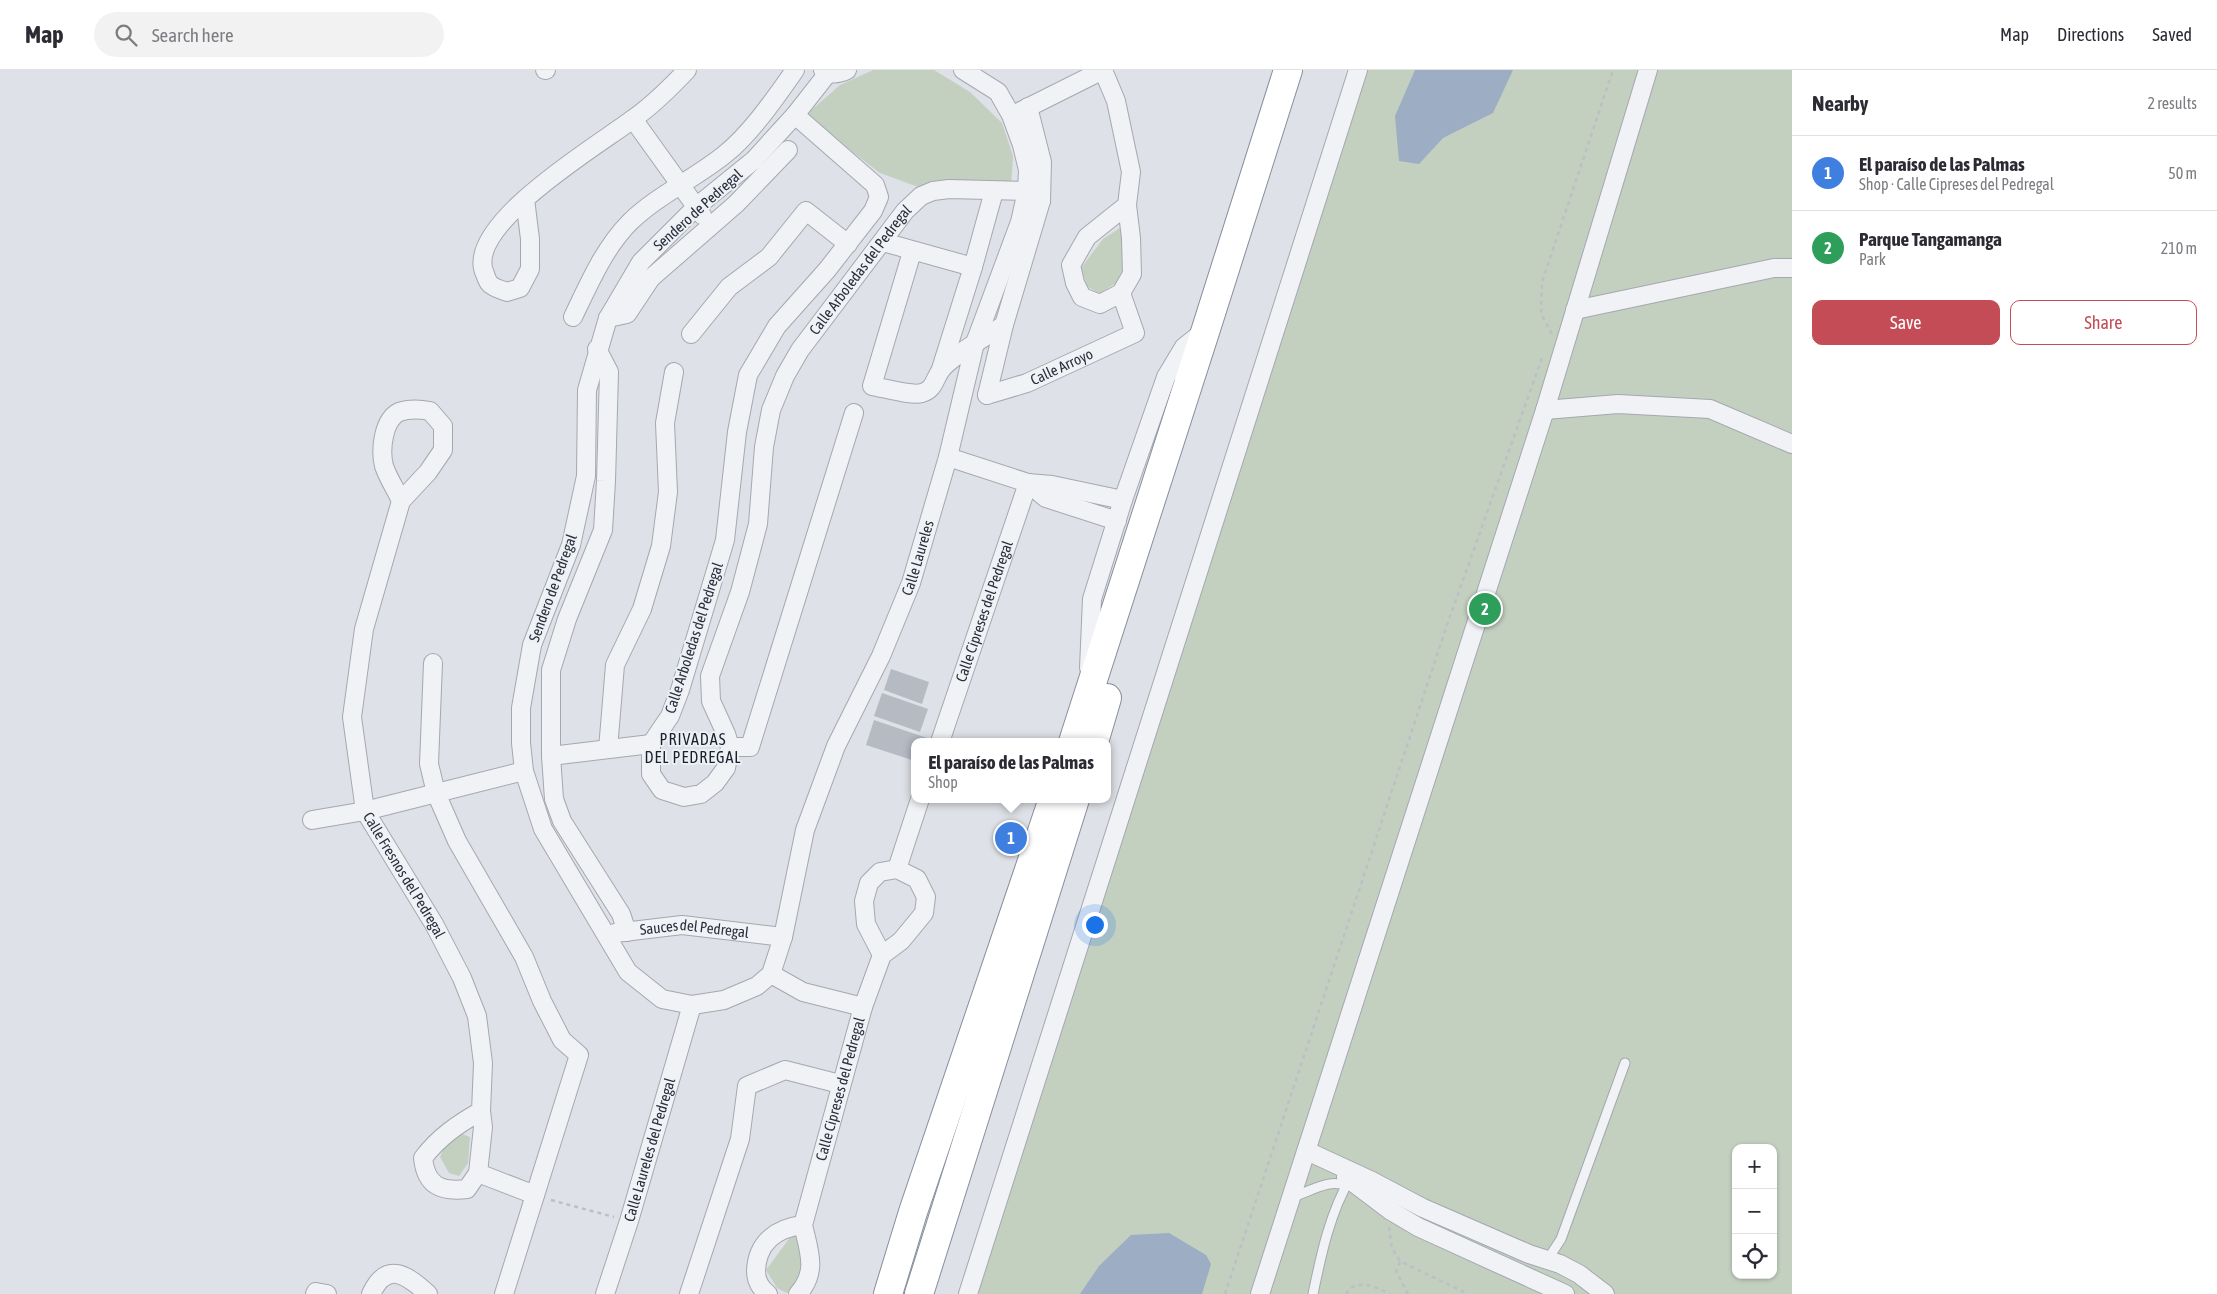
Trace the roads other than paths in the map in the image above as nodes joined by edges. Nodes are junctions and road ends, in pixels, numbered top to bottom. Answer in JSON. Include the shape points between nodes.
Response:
{"nodes":[{"id":1,"x":687,"y":70,"type":"edge"},
{"id":2,"x":795,"y":70,"type":"edge"},
{"id":3,"x":847,"y":70,"type":"edge"},
{"id":4,"x":963,"y":70,"type":"edge"},
{"id":5,"x":1103,"y":70,"type":"edge"},
{"id":6,"x":1281,"y":70,"type":"edge"},
{"id":7,"x":1288,"y":70,"type":"edge"},
{"id":8,"x":1306,"y":70,"type":"edge"},
{"id":9,"x":1358,"y":70,"type":"edge"},
{"id":10,"x":1648,"y":70,"type":"edge"},
{"id":11,"x":825,"y":71,"type":"edge"},
{"id":12,"x":1028,"y":107,"type":"junction"},
{"id":13,"x":1276,"y":109,"type":"junction"},
{"id":14,"x":795,"y":115,"type":"junction"},
{"id":15,"x":1011,"y":115,"type":"junction"},
{"id":16,"x":633,"y":119,"type":"junction"},
{"id":17,"x":788,"y":150,"type":"dead end"},
{"id":18,"x":725,"y":155,"type":"junction"},
{"id":19,"x":754,"y":160,"type":"junction"},
{"id":20,"x":738,"y":174,"type":"junction"},
{"id":21,"x":765,"y":174,"type":"junction"},
{"id":22,"x":679,"y":185,"type":"junction"},
{"id":23,"x":1027,"y":191,"type":"junction"},
{"id":24,"x":994,"y":192,"type":"junction"},
{"id":25,"x":525,"y":199,"type":"junction"},
{"id":26,"x":1041,"y":201,"type":"junction"},
{"id":27,"x":1127,"y":205,"type":"junction"},
{"id":28,"x":696,"y":208,"type":"junction"},
{"id":29,"x":710,"y":226,"type":"junction"},
{"id":30,"x":883,"y":242,"type":"junction"},
{"id":31,"x":848,"y":244,"type":"junction"},
{"id":32,"x":912,"y":252,"type":"junction"},
{"id":33,"x":641,"y":262,"type":"junction"},
{"id":34,"x":973,"y":267,"type":"junction"},
{"id":35,"x":1792,"y":268,"type":"edge"},
{"id":36,"x":651,"y":278,"type":"junction"},
{"id":37,"x":1121,"y":293,"type":"junction"},
{"id":38,"x":1575,"y":310,"type":"junction"},
{"id":39,"x":573,"y":317,"type":"dead end"},
{"id":40,"x":608,"y":318,"type":"junction"},
{"id":41,"x":1004,"y":325,"type":"junction"},
{"id":42,"x":1206,"y":329,"type":"junction"},
{"id":43,"x":691,"y":334,"type":"dead end"},
{"id":44,"x":975,"y":343,"type":"junction"},
{"id":45,"x":597,"y":349,"type":"junction"},
{"id":46,"x":941,"y":369,"type":"junction"},
{"id":47,"x":674,"y":372,"type":"dead end"},
{"id":48,"x":587,"y":390,"type":"junction"},
{"id":49,"x":608,"y":397,"type":"junction"},
{"id":50,"x":1545,"y":410,"type":"junction"},
{"id":51,"x":854,"y":413,"type":"dead end"},
{"id":52,"x":1792,"y":444,"type":"edge"},
{"id":53,"x":948,"y":457,"type":"junction"},
{"id":54,"x":586,"y":476,"type":"junction"},
{"id":55,"x":606,"y":481,"type":"junction"},
{"id":56,"x":1028,"y":483,"type":"junction"},
{"id":57,"x":1123,"y":500,"type":"junction"},
{"id":58,"x":401,"y":502,"type":"junction"},
{"id":59,"x":1117,"y":521,"type":"junction"},
{"id":60,"x":571,"y":545,"type":"junction"},
{"id":61,"x":594,"y":552,"type":"junction"},
{"id":62,"x":544,"y":614,"type":"junction"},
{"id":63,"x":568,"y":619,"type":"junction"},
{"id":64,"x":434,"y":663,"type":"dead end"},
{"id":65,"x":1087,"y":700,"type":"junction"},
{"id":66,"x":551,"y":706,"type":"junction"},
{"id":67,"x":520,"y":708,"type":"junction"},
{"id":68,"x":941,"y":738,"type":"edge"},
{"id":69,"x":1074,"y":738,"type":"edge"},
{"id":70,"x":1095,"y":738,"type":"edge"},
{"id":71,"x":651,"y":744,"type":"junction"},
{"id":72,"x":730,"y":747,"type":"junction"},
{"id":73,"x":608,"y":749,"type":"junction"},
{"id":74,"x":551,"y":756,"type":"junction"},
{"id":75,"x":524,"y":771,"type":"junction"},
{"id":76,"x":436,"y":793,"type":"junction"},
{"id":77,"x":919,"y":803,"type":"edge"},
{"id":78,"x":1052,"y":803,"type":"edge"},
{"id":79,"x":1074,"y":803,"type":"edge"},
{"id":80,"x":365,"y":811,"type":"junction"},
{"id":81,"x":312,"y":820,"type":"dead end"},
{"id":82,"x":562,"y":821,"type":"junction"},
{"id":83,"x":543,"y":829,"type":"junction"},
{"id":84,"x":897,"y":869,"type":"junction"},
{"id":85,"x":627,"y":932,"type":"junction"},
{"id":86,"x":606,"y":934,"type":"junction"},
{"id":87,"x":783,"y":936,"type":"junction"},
{"id":88,"x":882,"y":955,"type":"junction"},
{"id":89,"x":771,"y":974,"type":"junction"},
{"id":90,"x":692,"y":1005,"type":"junction"},
{"id":91,"x":863,"y":1007,"type":"junction"},
{"id":92,"x":1625,"y":1062,"type":"dead end"},
{"id":93,"x":840,"y":1084,"type":"junction"},
{"id":94,"x":481,"y":1111,"type":"junction"},
{"id":95,"x":1307,"y":1151,"type":"junction"},
{"id":96,"x":478,"y":1173,"type":"junction"},
{"id":97,"x":1350,"y":1180,"type":"junction"},
{"id":98,"x":535,"y":1195,"type":"junction"},
{"id":99,"x":1292,"y":1196,"type":"junction"},
{"id":100,"x":803,"y":1225,"type":"junction"},
{"id":101,"x":1548,"y":1259,"type":"junction"},
{"id":102,"x":315,"y":1294,"type":"edge"},
{"id":103,"x":327,"y":1294,"type":"edge"},
{"id":104,"x":371,"y":1294,"type":"edge"},
{"id":105,"x":428,"y":1294,"type":"edge"},
{"id":106,"x":504,"y":1294,"type":"edge"},
{"id":107,"x":605,"y":1294,"type":"edge"},
{"id":108,"x":689,"y":1294,"type":"edge"},
{"id":109,"x":768,"y":1294,"type":"edge"},
{"id":110,"x":798,"y":1294,"type":"edge"},
{"id":111,"x":888,"y":1294,"type":"edge"},
{"id":112,"x":918,"y":1294,"type":"edge"},
{"id":113,"x":968,"y":1294,"type":"edge"},
{"id":114,"x":1260,"y":1294,"type":"edge"},
{"id":115,"x":1313,"y":1294,"type":"edge"},
{"id":116,"x":1565,"y":1294,"type":"edge"},
{"id":117,"x":1605,"y":1294,"type":"edge"}],
"edges":[{"from":1,"to":16,"type":"street"},
{"from":2,"to":18,"type":"street"},
{"from":3,"to":11,"type":"street","via":[[839,74]]},
{"from":4,"to":15,"type":"street","name":"Calle Laureles","via":[[998,92]]},
{"from":5,"to":12,"type":"street"},
{"from":5,"to":27,"type":"street","via":[[1116,101],[1131,172]]},
{"from":6,"to":13,"type":"highway"},
{"from":7,"to":13,"type":"highway"},
{"from":8,"to":70,"type":"highway"},
{"from":9,"to":113,"type":"street"},
{"from":10,"to":38,"type":"street"},
{"from":11,"to":14,"type":"street","name":"Sendero de Pedregal"},
{"from":12,"to":15,"type":"street"},
{"from":12,"to":26,"type":"street","via":[[1042,162]]},
{"from":13,"to":42,"type":"highway"},
{"from":14,"to":19,"type":"street","name":"Sendero de Pedregal"},
{"from":14,"to":31,"type":"street","name":"Calle Arboledas del Pedregal","via":[[875,184],[878,197],[873,211]]},
{"from":15,"to":23,"type":"street","name":"Calle Laureles","via":[[1028,170]]},
{"from":16,"to":22,"type":"street"},
{"from":16,"to":25,"type":"street","via":[[553,175]]},
{"from":17,"to":21,"type":"street"},
{"from":18,"to":20,"type":"street"},
{"from":18,"to":22,"type":"street"},
{"from":19,"to":20,"type":"street","name":"Sendero de Pedregal"},
{"from":19,"to":21,"type":"street"},
{"from":20,"to":28,"type":"street","name":"Sendero de Pedregal"},
{"from":21,"to":29,"type":"street"},
{"from":22,"to":28,"type":"street"},
{"from":22,"to":39,"type":"street","via":[[630,222],[599,262]]},
{"from":23,"to":24,"type":"street","name":"Calle Arboledas del Pedregal"},
{"from":23,"to":26,"type":"street"},
{"from":23,"to":44,"type":"street","name":"Calle Laureles","via":[[1020,222]]},
{"from":24,"to":30,"type":"street","name":"Calle Arboledas del Pedregal","via":[[949,189],[921,196],[905,211]]},
{"from":24,"to":34,"type":"street"},
{"from":25,"to":25,"type":"street","via":[[530,269],[520,288],[507,292],[490,284],[480,265],[485,247]]},
{"from":26,"to":41,"type":"street"},
{"from":27,"to":37,"type":"street","via":[[1132,274]]},
{"from":27,"to":37,"type":"street","via":[[1087,238],[1071,265],[1082,297],[1100,304]]},
{"from":28,"to":29,"type":"street"},
{"from":28,"to":33,"type":"street","name":"Sendero de Pedregal"},
{"from":29,"to":36,"type":"street"},
{"from":30,"to":32,"type":"street"},
{"from":30,"to":72,"type":"street","name":"Calle Arboledas del Pedregal","via":[[800,350],[771,410],[764,447],[758,524],[740,592],[710,676],[711,701]]},
{"from":31,"to":43,"type":"street","via":[[806,212],[769,257],[729,288]]},
{"from":31,"to":71,"type":"street","name":"Calle Arboledas del Pedregal","via":[[777,326],[748,376],[737,432],[725,540],[680,690],[670,716]]},
{"from":32,"to":34,"type":"street"},
{"from":32,"to":46,"type":"street","via":[[872,386],[910,393],[924,392],[933,386]]},
{"from":33,"to":36,"type":"street"},
{"from":33,"to":40,"type":"street","name":"Sendero de Pedregal"},
{"from":34,"to":46,"type":"street"},
{"from":35,"to":38,"type":"street","via":[[1774,268]]},
{"from":36,"to":40,"type":"street","via":[[628,314]]},
{"from":37,"to":41,"type":"street","name":"Calle Arroyo","via":[[1135,333],[1027,383],[987,395]]},
{"from":38,"to":50,"type":"street"},
{"from":40,"to":45,"type":"street","name":"Sendero de Pedregal"},
{"from":41,"to":44,"type":"street"},
{"from":42,"to":57,"type":"street","via":[[1184,347],[1166,377]]},
{"from":42,"to":65,"type":"highway"},
{"from":44,"to":46,"type":"street"},
{"from":44,"to":53,"type":"street","name":"Calle Laureles"},
{"from":45,"to":48,"type":"street","name":"Sendero de Pedregal"},
{"from":45,"to":49,"type":"street","via":[[609,372]]},
{"from":47,"to":73,"type":"street","via":[[664,423],[668,492],[661,546],[642,609],[614,665]]},
{"from":48,"to":49,"type":"street"},
{"from":48,"to":54,"type":"street","name":"Sendero de Pedregal"},
{"from":49,"to":55,"type":"street"},
{"from":50,"to":52,"type":"street","via":[[1618,404],[1710,409]]},
{"from":50,"to":95,"type":"street"},
{"from":51,"to":72,"type":"street","via":[[750,747]]},
{"from":53,"to":56,"type":"street"},
{"from":53,"to":87,"type":"street","name":"Calle Laureles","via":[[911,584],[881,656],[836,746],[806,830]]},
{"from":54,"to":55,"type":"street"},
{"from":54,"to":60,"type":"street","name":"Sendero de Pedregal"},
{"from":55,"to":61,"type":"street","via":[[602,530]]},
{"from":56,"to":57,"type":"street","via":[[1052,484]]},
{"from":56,"to":59,"type":"street","via":[[1046,498]]},
{"from":56,"to":68,"type":"street","name":"Calle Cipreses del Pedregal"},
{"from":57,"to":59,"type":"street"},
{"from":58,"to":58,"type":"street","name":"Calle Fresnos del Pedregal","via":[[428,472],[442,450],[443,426],[430,411],[416,408],[398,413],[387,426],[383,442],[384,466]]},
{"from":58,"to":80,"type":"street","name":"Calle Fresnos del Pedregal","via":[[364,629],[352,717]]},
{"from":59,"to":65,"type":"street","via":[[1092,599]]},
{"from":60,"to":61,"type":"street"},
{"from":60,"to":62,"type":"street","name":"Sendero de Pedregal"},
{"from":61,"to":63,"type":"street"},
{"from":62,"to":63,"type":"street"},
{"from":62,"to":67,"type":"street","name":"Sendero de Pedregal","via":[[532,645]]},
{"from":63,"to":66,"type":"street","via":[[551,670]]},
{"from":64,"to":76,"type":"street","via":[[429,764]]},
{"from":65,"to":69,"type":"highway"},
{"from":66,"to":67,"type":"street"},
{"from":66,"to":74,"type":"street"},
{"from":67,"to":75,"type":"street","name":"Sendero de Pedregal"},
{"from":71,"to":72,"type":"street","via":[[651,774],[662,790],[684,797],[700,794],[715,783],[726,768]]},
{"from":71,"to":73,"type":"street"},
{"from":73,"to":74,"type":"street"},
{"from":74,"to":82,"type":"street","via":[[554,799]]},
{"from":75,"to":76,"type":"street"},
{"from":75,"to":83,"type":"street","name":"Sendero de Pedregal"},
{"from":76,"to":80,"type":"street"},
{"from":76,"to":98,"type":"street","via":[[457,841],[524,957],[562,1040],[579,1055]]},
{"from":77,"to":84,"type":"street"},
{"from":78,"to":111,"type":"highway"},
{"from":79,"to":112,"type":"highway"},
{"from":80,"to":81,"type":"street"},
{"from":80,"to":94,"type":"street","name":"Calle Fresnos del Pedregal","via":[[434,924],[462,978],[476,1016],[483,1063]]},
{"from":82,"to":83,"type":"street"},
{"from":82,"to":85,"type":"street","via":[[621,914]]},
{"from":83,"to":86,"type":"street","name":"Sendero de Pedregal"},
{"from":84,"to":88,"type":"street","via":[[880,872],[868,883],[864,901],[866,924]]},
{"from":84,"to":88,"type":"street","via":[[917,879],[926,897],[924,913],[900,941]]},
{"from":85,"to":86,"type":"street","name":"Sauces del Pedregal"},
{"from":85,"to":87,"type":"street","name":"Sauces del Pedregal","via":[[682,926]]},
{"from":86,"to":90,"type":"street","name":"Sendero de Pedregal","via":[[628,972],[662,999]]},
{"from":87,"to":89,"type":"street","name":"Calle Laureles"},
{"from":88,"to":91,"type":"street","name":"Calle Cipreses del Pedregal"},
{"from":89,"to":90,"type":"street","via":[[757,986],[724,1000]]},
{"from":89,"to":91,"type":"street","via":[[803,992]]},
{"from":90,"to":107,"type":"street","name":"Calle Laureles del Pedregal"},
{"from":91,"to":93,"type":"street","name":"Calle Cipreses del Pedregal"},
{"from":92,"to":101,"type":"lane","via":[[1561,1238]]},
{"from":93,"to":100,"type":"street","name":"Calle Cipreses del Pedregal"},
{"from":93,"to":108,"type":"street","via":[[785,1070],[747,1086],[740,1139]]},
{"from":94,"to":96,"type":"street","name":"Calle Fresnos del Pedregal","via":[[483,1128]]},
{"from":94,"to":96,"type":"street","via":[[440,1138],[423,1158],[424,1172],[435,1185],[450,1191],[467,1189]]},
{"from":95,"to":97,"type":"street","via":[[1337,1165]]},
{"from":95,"to":99,"type":"street"},
{"from":96,"to":98,"type":"street"},
{"from":97,"to":99,"type":"lane"},
{"from":97,"to":101,"type":"street"},
{"from":97,"to":115,"type":"lane","via":[[1330,1227]]},
{"from":97,"to":116,"type":"street","via":[[1418,1227]]},
{"from":98,"to":106,"type":"street"},
{"from":99,"to":114,"type":"street"},
{"from":100,"to":109,"type":"street","via":[[779,1231],[764,1243],[756,1258],[756,1278]]},
{"from":100,"to":110,"type":"street","name":"Calle Cipreses del Pedregal","via":[[811,1258],[808,1283]]},
{"from":101,"to":117,"type":"street","via":[[1578,1274]]},
{"from":102,"to":103,"type":"street"},
{"from":104,"to":105,"type":"street","via":[[376,1283],[386,1275],[396,1273],[407,1276]]}]}
